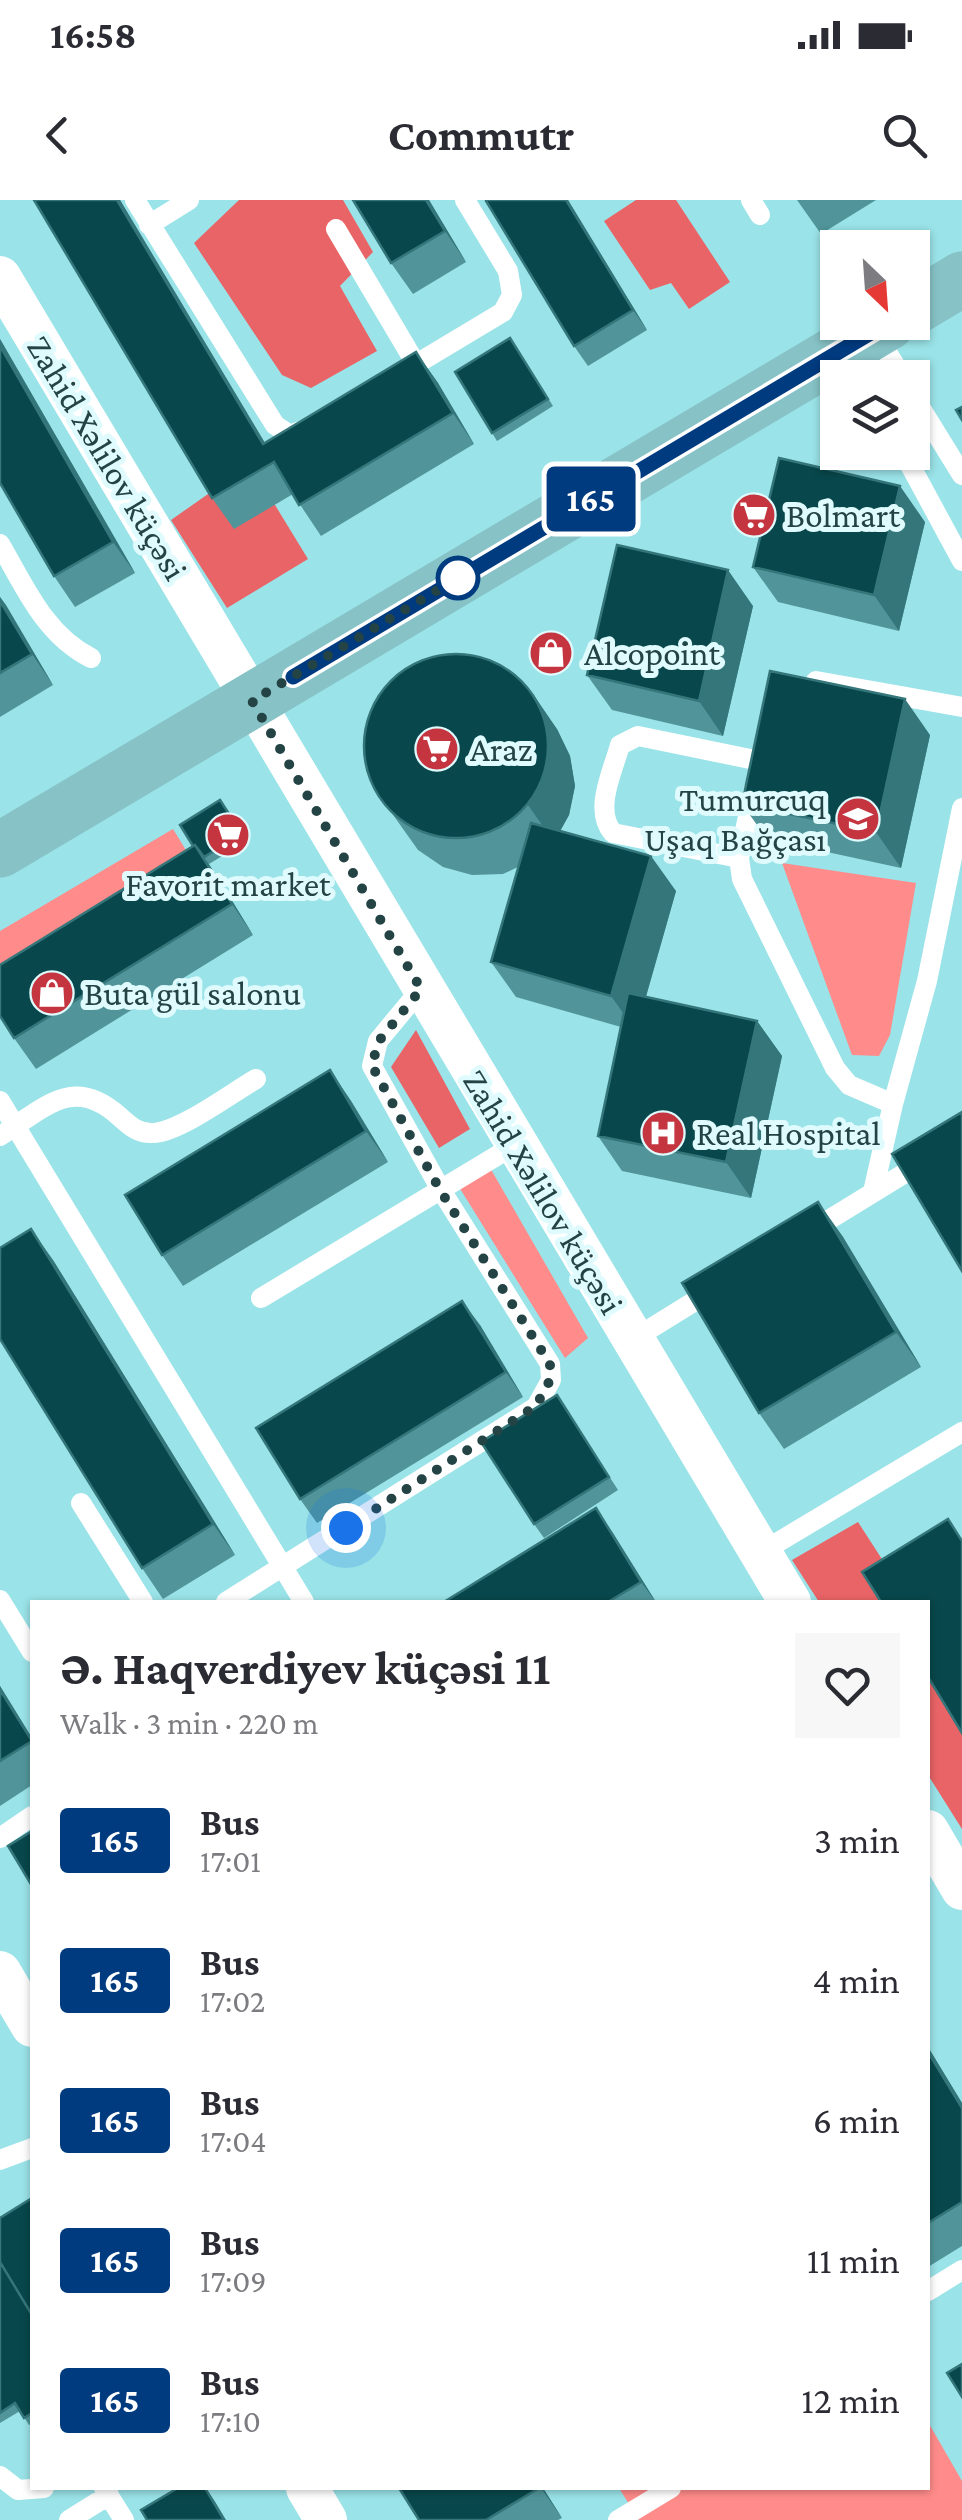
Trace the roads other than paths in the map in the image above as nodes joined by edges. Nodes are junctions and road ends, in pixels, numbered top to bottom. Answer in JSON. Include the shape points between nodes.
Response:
{"nodes":[{"id":1,"x":135,"y":200,"type":"edge"},
{"id":2,"x":189,"y":200,"type":"edge"},
{"id":3,"x":465,"y":200,"type":"edge"},
{"id":4,"x":149,"y":224,"type":"junction"},
{"id":5,"x":336,"y":229,"type":"dead end"},
{"id":6,"x":0,"y":278,"type":"edge"},
{"id":7,"x":962,"y":279,"type":"edge"},
{"id":8,"x":930,"y":300,"type":"edge"},
{"id":9,"x":867,"y":340,"type":"edge"},
{"id":10,"x":416,"y":364,"type":"junction"},
{"id":11,"x":386,"y":382,"type":"edge"},
{"id":12,"x":325,"y":419,"type":"edge"},
{"id":13,"x":930,"y":423,"type":"edge"},
{"id":14,"x":913,"y":470,"type":"edge"},
{"id":15,"x":962,"y":475,"type":"edge"},
{"id":16,"x":0,"y":544,"type":"edge"},
{"id":17,"x":962,"y":561,"type":"edge"},
{"id":18,"x":91,"y":658,"type":"dead end"},
{"id":19,"x":799,"y":681,"type":"edge"},
{"id":20,"x":272,"y":689,"type":"junction"},
{"id":21,"x":962,"y":707,"type":"edge"},
{"id":22,"x":962,"y":808,"type":"edge"},
{"id":23,"x":0,"y":850,"type":"edge"},
{"id":24,"x":739,"y":858,"type":"junction"},
{"id":25,"x":421,"y":989,"type":"junction"},
{"id":26,"x":256,"y":1080,"type":"dead end"},
{"id":27,"x":0,"y":1101,"type":"edge"},
{"id":28,"x":893,"y":1104,"type":"junction"},
{"id":29,"x":8,"y":1131,"type":"edge"},
{"id":30,"x":962,"y":1138,"type":"edge"},
{"id":31,"x":514,"y":1146,"type":"junction"},
{"id":32,"x":440,"y":1190,"type":"junction"},
{"id":33,"x":873,"y":1192,"type":"junction"},
{"id":34,"x":791,"y":1242,"type":"edge"},
{"id":35,"x":742,"y":1272,"type":"edge"},
{"id":36,"x":261,"y":1298,"type":"dead end"},
{"id":37,"x":632,"y":1340,"type":"junction"},
{"id":38,"x":962,"y":1432,"type":"edge"},
{"id":39,"x":82,"y":1503,"type":"edge"},
{"id":40,"x":760,"y":1553,"type":"junction"},
{"id":41,"x":283,"y":1568,"type":"junction"},
{"id":42,"x":0,"y":1600,"type":"edge"},
{"id":43,"x":142,"y":1600,"type":"edge"},
{"id":44,"x":229,"y":1600,"type":"edge"},
{"id":45,"x":303,"y":1600,"type":"edge"},
{"id":46,"x":789,"y":1600,"type":"edge"},
{"id":47,"x":30,"y":1649,"type":"edge"},
{"id":48,"x":30,"y":1817,"type":"edge"},
{"id":49,"x":930,"y":1834,"type":"edge"},
{"id":50,"x":0,"y":1838,"type":"edge"},
{"id":51,"x":962,"y":1888,"type":"edge"},
{"id":52,"x":0,"y":1972,"type":"edge"},
{"id":53,"x":30,"y":2023,"type":"edge"},
{"id":54,"x":30,"y":2149,"type":"edge"},
{"id":55,"x":0,"y":2160,"type":"edge"},
{"id":56,"x":962,"y":2270,"type":"edge"},
{"id":57,"x":930,"y":2290,"type":"edge"},
{"id":58,"x":0,"y":2476,"type":"edge"},
{"id":59,"x":30,"y":2489,"type":"edge"},
{"id":60,"x":308,"y":2490,"type":"edge"},
{"id":61,"x":669,"y":2490,"type":"edge"},
{"id":62,"x":107,"y":2491,"type":"edge"},
{"id":63,"x":69,"y":2520,"type":"edge"},
{"id":64,"x":124,"y":2520,"type":"edge"},
{"id":65,"x":326,"y":2520,"type":"edge"},
{"id":66,"x":618,"y":2520,"type":"edge"}],
"edges":[{"from":1,"to":4,"type":"lane"},
{"from":2,"to":4,"type":"lane"},
{"from":3,"to":10,"type":"lane","via":[[508,271],[512,295],[503,312]]},
{"from":4,"to":12,"type":"lane","via":[[275,424],[290,435]]},
{"from":5,"to":10,"type":"lane"},
{"from":6,"to":20,"type":"street","name":"Zahid Xəlilov küçəsi","via":[[215,640]]},
{"from":7,"to":8,"type":"main road"},
{"from":9,"to":20,"type":"main road"},
{"from":10,"to":11,"type":"lane"},
{"from":13,"to":15,"type":"lane"},
{"from":14,"to":17,"type":"lane"},
{"from":16,"to":18,"type":"lane","via":[[42,618],[68,646]]},
{"from":19,"to":21,"type":"lane"},
{"from":20,"to":23,"type":"main road"},
{"from":20,"to":25,"type":"street","name":"Zahid Xəlilov küçəsi","via":[[298,780]]},
{"from":22,"to":28,"type":"lane","via":[[927,981]]},
{"from":24,"to":24,"type":"lane","via":[[761,753],[638,736],[620,744],[603,806],[612,833]]},
{"from":24,"to":28,"type":"lane","via":[[742,879],[835,1068],[849,1085]]},
{"from":25,"to":31,"type":"street","name":"Zahid Xəlilov küçəsi"},
{"from":25,"to":32,"type":"lane","via":[[378,1042],[372,1066]]},
{"from":26,"to":29,"type":"lane","via":[[155,1134],[136,1131],[102,1100],[82,1094],[52,1102]]},
{"from":27,"to":29,"type":"lane"},
{"from":28,"to":33,"type":"lane"},
{"from":29,"to":41,"type":"lane"},
{"from":30,"to":33,"type":"lane"},
{"from":31,"to":32,"type":"lane"},
{"from":31,"to":37,"type":"street","name":"Zahid Xəlilov küçəsi"},
{"from":32,"to":36,"type":"lane"},
{"from":32,"to":41,"type":"lane","via":[[550,1364],[550,1380],[536,1406]]},
{"from":33,"to":34,"type":"lane"},
{"from":35,"to":37,"type":"lane"},
{"from":37,"to":40,"type":"street","name":"Zahid Xəlilov küçəsi"},
{"from":38,"to":40,"type":"lane"},
{"from":39,"to":43,"type":"lane"},
{"from":40,"to":46,"type":"street","name":"Zahid Xəlilov küçəsi"},
{"from":41,"to":44,"type":"lane"},
{"from":41,"to":45,"type":"lane"},
{"from":42,"to":47,"type":"lane"},
{"from":48,"to":50,"type":"lane"},
{"from":49,"to":51,"type":"street"},
{"from":52,"to":53,"type":"street"},
{"from":54,"to":55,"type":"lane"},
{"from":56,"to":57,"type":"lane"},
{"from":58,"to":59,"type":"lane","via":[[18,2490]]},
{"from":60,"to":65,"type":"street"},
{"from":61,"to":66,"type":"lane"},
{"from":62,"to":63,"type":"lane"},
{"from":62,"to":64,"type":"lane"}]}
